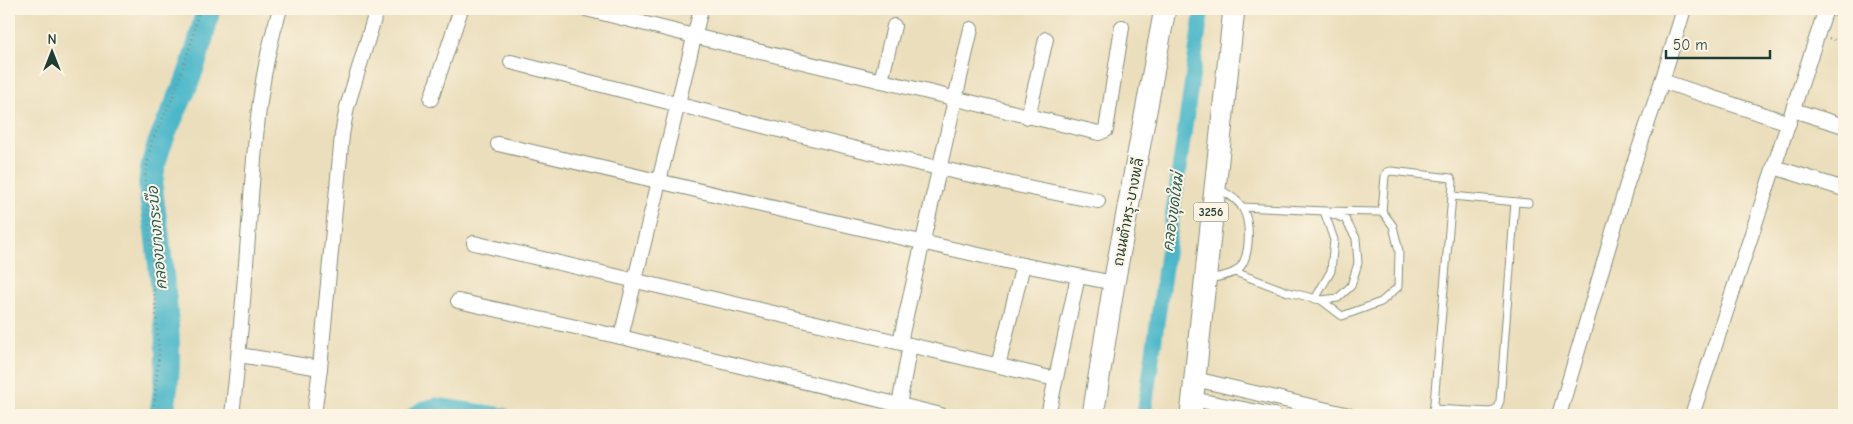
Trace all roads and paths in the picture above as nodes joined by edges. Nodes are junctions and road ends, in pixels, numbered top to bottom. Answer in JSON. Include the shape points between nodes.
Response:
{"nodes":[{"id":1,"x":199,"y":9,"type":"edge"},
{"id":2,"x":280,"y":9,"type":"edge"},
{"id":3,"x":377,"y":9,"type":"edge"},
{"id":4,"x":461,"y":9,"type":"edge"},
{"id":5,"x":586,"y":9,"type":"edge"},
{"id":6,"x":701,"y":9,"type":"edge"},
{"id":7,"x":1165,"y":9,"type":"edge"},
{"id":8,"x":1234,"y":9,"type":"edge"},
{"id":9,"x":1684,"y":9,"type":"edge"},
{"id":10,"x":1826,"y":9,"type":"edge"},
{"id":11,"x":1837,"y":9,"type":"edge"},
{"id":12,"x":1844,"y":11,"type":"edge"},
{"id":13,"x":894,"y":26,"type":"dead end"},
{"id":14,"x":1122,"y":27,"type":"dead end"},
{"id":15,"x":971,"y":30,"type":"dead end"},
{"id":16,"x":694,"y":36,"type":"junction"},
{"id":17,"x":1046,"y":39,"type":"dead end"},
{"id":18,"x":511,"y":62,"type":"dead end"},
{"id":19,"x":881,"y":81,"type":"junction"},
{"id":20,"x":1662,"y":81,"type":"junction"},
{"id":21,"x":955,"y":98,"type":"junction"},
{"id":22,"x":431,"y":99,"type":"dead end"},
{"id":23,"x":678,"y":104,"type":"junction"},
{"id":24,"x":1028,"y":116,"type":"junction"},
{"id":25,"x":1791,"y":116,"type":"junction"},
{"id":26,"x":1844,"y":126,"type":"edge"},
{"id":27,"x":498,"y":144,"type":"dead end"},
{"id":28,"x":1774,"y":167,"type":"junction"},
{"id":29,"x":940,"y":168,"type":"junction"},
{"id":30,"x":659,"y":182,"type":"junction"},
{"id":31,"x":1214,"y":186,"type":"junction"},
{"id":32,"x":1844,"y":188,"type":"edge"},
{"id":33,"x":1452,"y":196,"type":"junction"},
{"id":34,"x":1098,"y":201,"type":"dead end"},
{"id":35,"x":1515,"y":202,"type":"junction"},
{"id":36,"x":1528,"y":203,"type":"dead end"},
{"id":37,"x":1242,"y":208,"type":"junction"},
{"id":38,"x":1324,"y":211,"type":"junction"},
{"id":39,"x":1382,"y":211,"type":"junction"},
{"id":40,"x":474,"y":242,"type":"dead end"},
{"id":41,"x":923,"y":242,"type":"junction"},
{"id":42,"x":1023,"y":265,"type":"junction"},
{"id":43,"x":1235,"y":272,"type":"junction"},
{"id":44,"x":1078,"y":276,"type":"junction"},
{"id":45,"x":633,"y":280,"type":"junction"},
{"id":46,"x":1204,"y":281,"type":"junction"},
{"id":47,"x":1114,"y":283,"type":"junction"},
{"id":48,"x":1318,"y":299,"type":"junction"},
{"id":49,"x":458,"y":301,"type":"dead end"},
{"id":50,"x":621,"y":336,"type":"junction"},
{"id":51,"x":905,"y":344,"type":"junction"},
{"id":52,"x":239,"y":355,"type":"junction"},
{"id":53,"x":998,"y":366,"type":"junction"},
{"id":54,"x":320,"y":368,"type":"junction"},
{"id":55,"x":1055,"y":379,"type":"junction"},
{"id":56,"x":1193,"y":397,"type":"edge"},
{"id":57,"x":900,"y":405,"type":"junction"},
{"id":58,"x":1433,"y":412,"type":"edge"},
{"id":59,"x":153,"y":415,"type":"edge"},
{"id":60,"x":232,"y":415,"type":"edge"},
{"id":61,"x":314,"y":415,"type":"edge"},
{"id":62,"x":940,"y":415,"type":"edge"},
{"id":63,"x":1048,"y":415,"type":"edge"},
{"id":64,"x":1093,"y":415,"type":"edge"},
{"id":65,"x":1274,"y":415,"type":"edge"},
{"id":66,"x":1349,"y":415,"type":"edge"},
{"id":67,"x":1559,"y":415,"type":"edge"},
{"id":68,"x":1692,"y":415,"type":"edge"}],
"edges":[{"from":1,"to":59,"type":"path","via":[[176,86],[152,141],[145,176],[159,353]]},
{"from":2,"to":52,"type":"street","via":[[273,31],[255,141]]},
{"from":3,"to":54,"type":"street","via":[[347,107]]},
{"from":4,"to":22,"type":"street"},
{"from":5,"to":16,"type":"street"},
{"from":6,"to":16,"type":"street"},
{"from":7,"to":47,"type":"main road","name":"ถนนตำหรุ-บางพลี"},
{"from":8,"to":31,"type":"main road","number":"3256"},
{"from":9,"to":20,"type":"street"},
{"from":10,"to":25,"type":"street"},
{"from":11,"to":12,"type":"street"},
{"from":13,"to":19,"type":"street"},
{"from":14,"to":24,"type":"street","via":[[1106,130],[1099,133]]},
{"from":15,"to":21,"type":"street"},
{"from":16,"to":19,"type":"street"},
{"from":16,"to":23,"type":"street"},
{"from":17,"to":24,"type":"street"},
{"from":18,"to":23,"type":"street"},
{"from":19,"to":21,"type":"street"},
{"from":20,"to":25,"type":"street"},
{"from":20,"to":67,"type":"street","via":[[1627,184]]},
{"from":21,"to":24,"type":"street"},
{"from":21,"to":29,"type":"street"},
{"from":23,"to":29,"type":"street"},
{"from":23,"to":30,"type":"street"},
{"from":25,"to":26,"type":"street"},
{"from":25,"to":28,"type":"street"},
{"from":27,"to":30,"type":"street"},
{"from":28,"to":32,"type":"street"},
{"from":28,"to":68,"type":"street"},
{"from":29,"to":34,"type":"street"},
{"from":29,"to":41,"type":"street"},
{"from":30,"to":41,"type":"street"},
{"from":30,"to":45,"type":"street"},
{"from":31,"to":37,"type":"lane","via":[[1236,200]]},
{"from":31,"to":46,"type":"main road","number":"3256"},
{"from":33,"to":35,"type":"lane"},
{"from":33,"to":39,"type":"lane","via":[[1453,182],[1448,176],[1386,172]]},
{"from":33,"to":58,"type":"lane"},
{"from":35,"to":36,"type":"lane"},
{"from":35,"to":58,"type":"lane","via":[[1500,401],[1491,412]]},
{"from":37,"to":38,"type":"lane"},
{"from":37,"to":43,"type":"lane","via":[[1249,237],[1244,262]]},
{"from":38,"to":39,"type":"lane"},
{"from":38,"to":48,"type":"lane","via":[[1334,240],[1331,271]]},
{"from":38,"to":48,"type":"lane","via":[[1346,219],[1356,238],[1358,263],[1351,286],[1338,298]]},
{"from":39,"to":48,"type":"lane","via":[[1393,226],[1399,251],[1398,287],[1381,302],[1342,316]]},
{"from":40,"to":45,"type":"street"},
{"from":41,"to":42,"type":"street"},
{"from":41,"to":51,"type":"street"},
{"from":42,"to":44,"type":"street"},
{"from":42,"to":53,"type":"street"},
{"from":43,"to":46,"type":"lane"},
{"from":43,"to":48,"type":"lane","via":[[1288,292]]},
{"from":44,"to":47,"type":"street"},
{"from":44,"to":55,"type":"street"},
{"from":45,"to":50,"type":"street"},
{"from":45,"to":51,"type":"street"},
{"from":46,"to":56,"type":"main road","number":"3256"},
{"from":47,"to":64,"type":"main road","name":"ถนนตำหรุ-บางพลี"},
{"from":49,"to":50,"type":"street"},
{"from":50,"to":57,"type":"street"},
{"from":51,"to":53,"type":"street"},
{"from":51,"to":57,"type":"street"},
{"from":52,"to":54,"type":"street"},
{"from":52,"to":60,"type":"street"},
{"from":53,"to":55,"type":"street"},
{"from":54,"to":61,"type":"street"},
{"from":55,"to":63,"type":"street"},
{"from":56,"to":65,"type":"street"},
{"from":56,"to":66,"type":"street"},
{"from":57,"to":62,"type":"street"}]}
